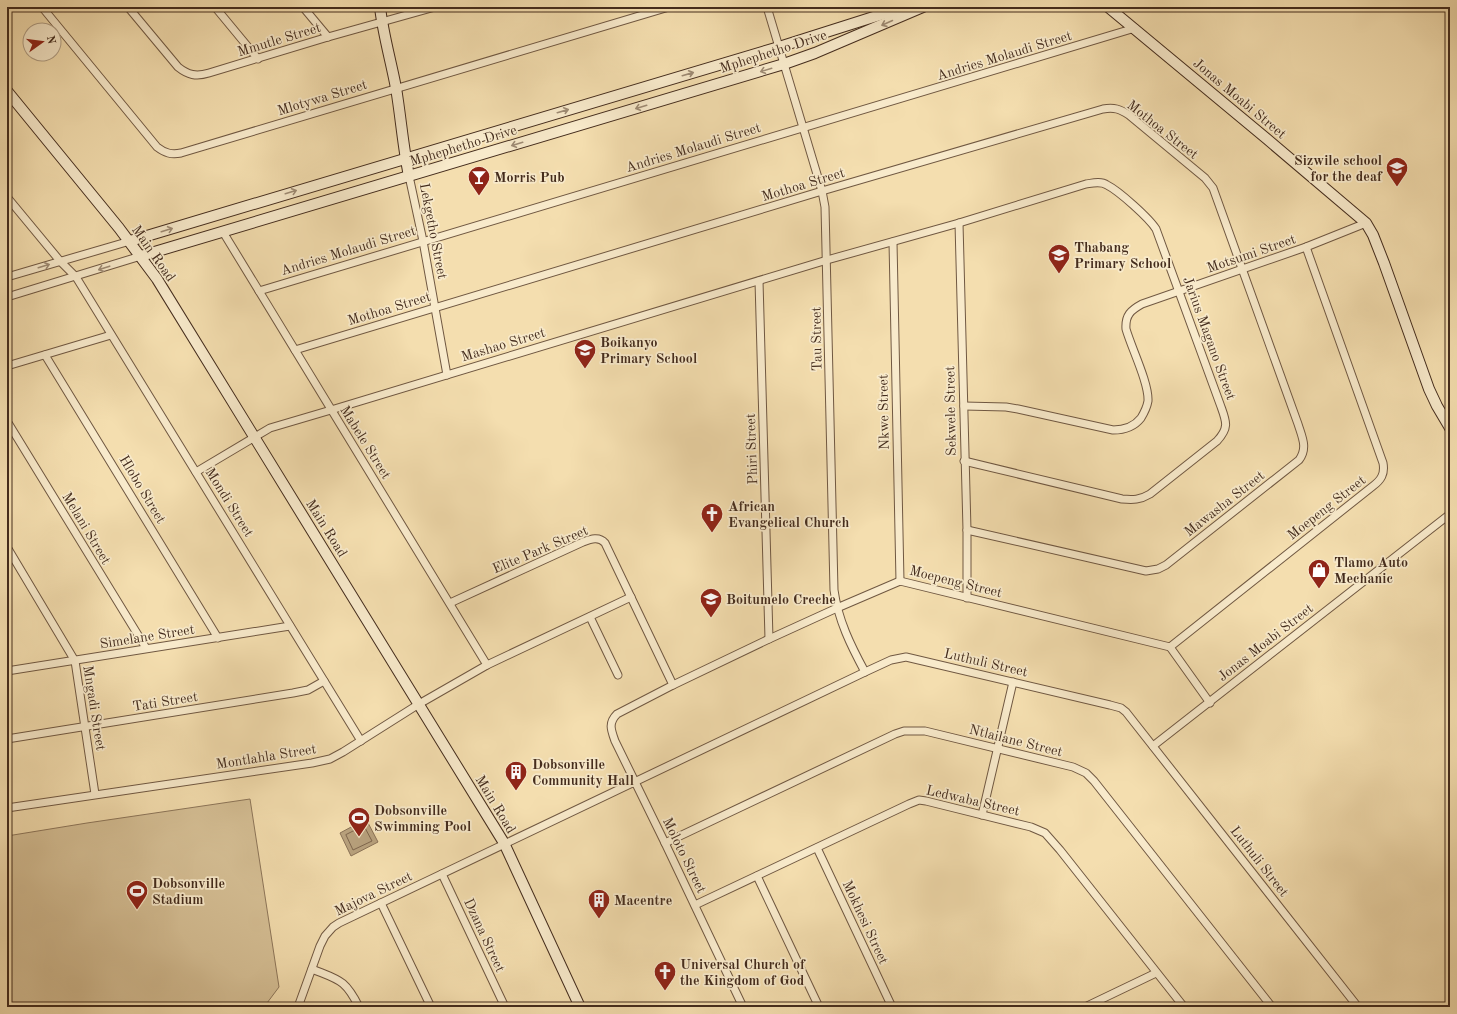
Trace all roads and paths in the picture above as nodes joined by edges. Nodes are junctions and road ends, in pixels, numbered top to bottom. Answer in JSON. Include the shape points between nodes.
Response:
{"nodes":[{"id":1,"x":42,"y":7,"type":"edge"},
{"id":2,"x":128,"y":7,"type":"edge"},
{"id":3,"x":214,"y":7,"type":"edge"},
{"id":4,"x":303,"y":7,"type":"edge"},
{"id":5,"x":380,"y":7,"type":"edge"},
{"id":6,"x":435,"y":7,"type":"edge"},
{"id":7,"x":669,"y":7,"type":"edge"},
{"id":8,"x":767,"y":7,"type":"edge"},
{"id":9,"x":905,"y":7,"type":"edge"},
{"id":10,"x":923,"y":7,"type":"edge"},
{"id":11,"x":1108,"y":7,"type":"edge"},
{"id":12,"x":382,"y":22,"type":"junction"},
{"id":13,"x":1135,"y":28,"type":"junction"},
{"id":14,"x":328,"y":37,"type":"junction"},
{"id":15,"x":779,"y":47,"type":"junction"},
{"id":16,"x":258,"y":59,"type":"junction"},
{"id":17,"x":784,"y":64,"type":"junction"},
{"id":18,"x":396,"y":88,"type":"junction"},
{"id":19,"x":7,"y":91,"type":"edge"},
{"id":20,"x":804,"y":128,"type":"junction"},
{"id":21,"x":405,"y":158,"type":"junction"},
{"id":22,"x":409,"y":176,"type":"junction"},
{"id":23,"x":822,"y":191,"type":"junction"},
{"id":24,"x":9,"y":202,"type":"edge"},
{"id":25,"x":959,"y":223,"type":"junction"},
{"id":26,"x":1366,"y":223,"type":"junction"},
{"id":27,"x":223,"y":232,"type":"junction"},
{"id":28,"x":130,"y":241,"type":"junction"},
{"id":29,"x":423,"y":241,"type":"junction"},
{"id":30,"x":893,"y":242,"type":"junction"},
{"id":31,"x":1306,"y":247,"type":"junction"},
{"id":32,"x":141,"y":256,"type":"junction"},
{"id":33,"x":827,"y":260,"type":"junction"},
{"id":34,"x":60,"y":261,"type":"junction"},
{"id":35,"x":1242,"y":269,"type":"junction"},
{"id":36,"x":7,"y":277,"type":"edge"},
{"id":37,"x":76,"y":277,"type":"junction"},
{"id":38,"x":759,"y":281,"type":"junction"},
{"id":39,"x":259,"y":291,"type":"junction"},
{"id":40,"x":1179,"y":292,"type":"junction"},
{"id":41,"x":7,"y":297,"type":"edge"},
{"id":42,"x":434,"y":308,"type":"junction"},
{"id":43,"x":111,"y":335,"type":"junction"},
{"id":44,"x":295,"y":350,"type":"junction"},
{"id":45,"x":45,"y":355,"type":"junction"},
{"id":46,"x":7,"y":366,"type":"edge"},
{"id":47,"x":447,"y":375,"type":"junction"},
{"id":48,"x":964,"y":406,"type":"junction"},
{"id":49,"x":331,"y":410,"type":"junction"},
{"id":50,"x":7,"y":421,"type":"edge"},
{"id":51,"x":1450,"y":428,"type":"edge"},
{"id":52,"x":254,"y":437,"type":"junction"},
{"id":53,"x":964,"y":461,"type":"junction"},
{"id":54,"x":196,"y":472,"type":"junction"},
{"id":55,"x":1450,"y":514,"type":"edge"},
{"id":56,"x":967,"y":530,"type":"junction"},
{"id":57,"x":7,"y":548,"type":"edge"},
{"id":58,"x":900,"y":581,"type":"junction"},
{"id":59,"x":631,"y":597,"type":"junction"},
{"id":60,"x":967,"y":598,"type":"junction"},
{"id":61,"x":450,"y":603,"type":"junction"},
{"id":62,"x":837,"y":608,"type":"junction"},
{"id":63,"x":590,"y":617,"type":"junction"},
{"id":64,"x":290,"y":626,"type":"junction"},
{"id":65,"x":218,"y":638,"type":"junction"},
{"id":66,"x":769,"y":640,"type":"junction"},
{"id":67,"x":1170,"y":647,"type":"junction"},
{"id":68,"x":146,"y":648,"type":"junction"},
{"id":69,"x":75,"y":661,"type":"junction"},
{"id":70,"x":487,"y":665,"type":"junction"},
{"id":71,"x":7,"y":671,"type":"edge"},
{"id":72,"x":865,"y":672,"type":"junction"},
{"id":73,"x":618,"y":675,"type":"dead end"},
{"id":74,"x":324,"y":681,"type":"junction"},
{"id":75,"x":1013,"y":682,"type":"junction"},
{"id":76,"x":673,"y":685,"type":"junction"},
{"id":77,"x":1210,"y":703,"type":"junction"},
{"id":78,"x":419,"y":704,"type":"junction"},
{"id":79,"x":617,"y":714,"type":"joint"},
{"id":80,"x":86,"y":727,"type":"junction"},
{"id":81,"x":7,"y":739,"type":"edge"},
{"id":82,"x":361,"y":741,"type":"junction"},
{"id":83,"x":1153,"y":746,"type":"junction"},
{"id":84,"x":997,"y":748,"type":"junction"},
{"id":85,"x":635,"y":782,"type":"junction"},
{"id":86,"x":95,"y":794,"type":"junction"},
{"id":87,"x":7,"y":808,"type":"edge"},
{"id":88,"x":982,"y":815,"type":"junction"},
{"id":89,"x":504,"y":843,"type":"junction"},
{"id":90,"x":665,"y":843,"type":"junction"},
{"id":91,"x":817,"y":848,"type":"junction"},
{"id":92,"x":442,"y":874,"type":"junction"},
{"id":93,"x":757,"y":876,"type":"junction"},
{"id":94,"x":381,"y":903,"type":"junction"},
{"id":95,"x":695,"y":905,"type":"junction"},
{"id":96,"x":312,"y":969,"type":"junction"},
{"id":97,"x":1156,"y":973,"type":"junction"},
{"id":98,"x":298,"y":1007,"type":"edge"},
{"id":99,"x":359,"y":1007,"type":"edge"},
{"id":100,"x":430,"y":1007,"type":"edge"},
{"id":101,"x":505,"y":1007,"type":"edge"},
{"id":102,"x":580,"y":1007,"type":"edge"},
{"id":103,"x":743,"y":1007,"type":"edge"},
{"id":104,"x":819,"y":1007,"type":"edge"},
{"id":105,"x":892,"y":1007,"type":"edge"},
{"id":106,"x":1085,"y":1007,"type":"edge"},
{"id":107,"x":1184,"y":1007,"type":"edge"},
{"id":108,"x":1272,"y":1007,"type":"edge"},
{"id":109,"x":1358,"y":1007,"type":"edge"}],
"edges":[{"from":1,"to":18,"type":"street","name":"Mlotywa Street","via":[[157,147],[168,154],[181,153]]},
{"from":2,"to":16,"type":"street","name":"Mmutle Street","via":[[178,67],[188,74],[197,75]]},
{"from":3,"to":16,"type":"street"},
{"from":4,"to":14,"type":"street"},
{"from":5,"to":12,"type":"street","name":"Lekgetho Street"},
{"from":6,"to":12,"type":"street","name":"Mmutle Street"},
{"from":7,"to":18,"type":"street","name":"Mlotywa Street"},
{"from":8,"to":15,"type":"street","name":"Tau Street"},
{"from":9,"to":15,"type":"street","name":"Mphephetho Drive"},
{"from":10,"to":17,"type":"street","name":"Mphephetho Drive","one_way":true},
{"from":11,"to":13,"type":"street","name":"Jonas Moabi Street"},
{"from":12,"to":14,"type":"street","name":"Mmutle Street"},
{"from":12,"to":18,"type":"street","name":"Lekgetho Street"},
{"from":13,"to":20,"type":"street","name":"Andries Molaudi Street"},
{"from":13,"to":26,"type":"street","name":"Jonas Moabi Street"},
{"from":14,"to":16,"type":"street","name":"Mmutle Street"},
{"from":15,"to":17,"type":"street","name":"Tau Street"},
{"from":21,"to":15,"type":"street","name":"Mphephetho Drive","one_way":true},
{"from":17,"to":20,"type":"street","name":"Tau Street"},
{"from":17,"to":22,"type":"street","name":"Mphephetho Drive","one_way":true},
{"from":18,"to":21,"type":"street","name":"Lekgetho Street"},
{"from":19,"to":28,"type":"street","name":"Main Road"},
{"from":20,"to":23,"type":"street","name":"Tau Street"},
{"from":20,"to":29,"type":"street","name":"Andries Molaudi Street"},
{"from":21,"to":22,"type":"street","name":"Lekgetho Street"},
{"from":28,"to":21,"type":"street","name":"Mphephetho Drive","one_way":true},
{"from":22,"to":27,"type":"street","name":"Mphephetho Drive"},
{"from":22,"to":29,"type":"street","name":"Lekgetho Street"},
{"from":23,"to":33,"type":"street","name":"Tau Street","via":[[826,216]]},
{"from":23,"to":35,"type":"street","name":"Mothoa Street","via":[[1114,108],[1129,115],[1210,184]]},
{"from":23,"to":42,"type":"street","name":"Mothoa Street"},
{"from":24,"to":34,"type":"street","name":"Mondi Street"},
{"from":25,"to":30,"type":"street","name":"Jarius Magano Street"},
{"from":25,"to":40,"type":"street","name":"Jarius Magano Street","via":[[1086,184],[1102,183],[1108,185],[1153,224]]},
{"from":25,"to":48,"type":"street","name":"Sekwele Street"},
{"from":26,"to":31,"type":"street","name":"Motsumi Street"},
{"from":26,"to":51,"type":"street","name":"Jonas Moabi Street","via":[[1384,263],[1429,389]]},
{"from":27,"to":32,"type":"street","name":"Mphephetho Drive"},
{"from":27,"to":39,"type":"street","name":"Mabele Street"},
{"from":28,"to":32,"type":"street","name":"Main Road"},
{"from":28,"to":34,"type":"street","name":"Mphephetho Drive"},
{"from":29,"to":39,"type":"street","name":"Andries Molaudi Street"},
{"from":29,"to":42,"type":"street","name":"Lekgetho Street"},
{"from":30,"to":33,"type":"street","name":"Jarius Magano Street"},
{"from":30,"to":58,"type":"street","name":"Nkwe Street"},
{"from":31,"to":35,"type":"street","name":"Motsumi Street"},
{"from":31,"to":67,"type":"street","name":"Moepeng Street","via":[[1384,463],[1383,475],[1373,486]]},
{"from":32,"to":37,"type":"street","name":"Mphephetho Drive","one_way":true},
{"from":32,"to":52,"type":"street","name":"Main Road"},
{"from":33,"to":38,"type":"street","name":"Mashao Street"},
{"from":33,"to":62,"type":"street","name":"Tau Street","via":[[834,590]]},
{"from":36,"to":34,"type":"street","name":"Mphephetho Drive","one_way":true},
{"from":34,"to":37,"type":"street","name":"Mondi Street"},
{"from":35,"to":40,"type":"street","name":"Motsumi Street"},
{"from":35,"to":56,"type":"street","name":"Mawasha Street","via":[[1303,440],[1303,454],[1299,460],[1166,565],[1152,571]]},
{"from":37,"to":41,"type":"street","name":"Mphephetho Drive"},
{"from":37,"to":43,"type":"street","name":"Mondi Street"},
{"from":38,"to":47,"type":"street","name":"Mashao Street"},
{"from":38,"to":66,"type":"street","name":"Phiri Street"},
{"from":39,"to":44,"type":"street","name":"Mabele Street"},
{"from":40,"to":48,"type":"street","name":"Motsumi Street","via":[[1142,304],[1134,309],[1125,321],[1148,400],[1143,415],[1132,426],[1114,430],[1018,408]]},
{"from":40,"to":53,"type":"street","name":"Jarius Magano Street","via":[[1226,425],[1217,441],[1150,494],[1130,500]]},
{"from":42,"to":44,"type":"street","name":"Mothoa Street"},
{"from":42,"to":47,"type":"street","name":"Lekgetho Street"},
{"from":43,"to":45,"type":"street"},
{"from":43,"to":54,"type":"street","name":"Mondi Street"},
{"from":44,"to":49,"type":"street","name":"Mabele Street"},
{"from":45,"to":46,"type":"street"},
{"from":45,"to":65,"type":"street","name":"Hlobo Street"},
{"from":47,"to":49,"type":"street","name":"Mashao Street"},
{"from":48,"to":53,"type":"street","name":"Sekwele Street"},
{"from":49,"to":52,"type":"street","name":"Mashao Street","via":[[270,428]]},
{"from":49,"to":61,"type":"street","name":"Mabele Street"},
{"from":50,"to":68,"type":"street","name":"Melani Street"},
{"from":52,"to":54,"type":"street","name":"Mashao Street"},
{"from":52,"to":78,"type":"street","name":"Main Road"},
{"from":53,"to":56,"type":"street","name":"Sekwele Street"},
{"from":54,"to":64,"type":"street","name":"Mondi Street"},
{"from":55,"to":77,"type":"street","name":"Jonas Moabi Street"},
{"from":56,"to":60,"type":"street","name":"Sekwele Street"},
{"from":57,"to":69,"type":"street","name":"Mngadi Street"},
{"from":58,"to":60,"type":"street","name":"Moepeng Street"},
{"from":58,"to":62,"type":"street","name":"Moepeng Street"},
{"from":59,"to":61,"type":"street","name":"Elite Park Street","via":[[605,543],[592,538]]},
{"from":59,"to":63,"type":"street","name":"Montlahla Street"},
{"from":59,"to":76,"type":"street","name":"Elite Park Street"},
{"from":60,"to":67,"type":"street","name":"Moepeng Street"},
{"from":61,"to":70,"type":"street","name":"Mabele Street"},
{"from":62,"to":66,"type":"street","name":"Moepeng Street"},
{"from":62,"to":72,"type":"street","name":"Tau Street","via":[[851,646]]},
{"from":63,"to":70,"type":"street","name":"Montlahla Street"},
{"from":63,"to":73,"type":"street"},
{"from":64,"to":65,"type":"street","name":"Simelane Street"},
{"from":64,"to":74,"type":"street","name":"Mondi Street"},
{"from":65,"to":68,"type":"street","name":"Simelane Street"},
{"from":66,"to":76,"type":"street","name":"Moepeng Street"},
{"from":67,"to":77,"type":"street"},
{"from":68,"to":69,"type":"street","name":"Simelane Street"},
{"from":69,"to":71,"type":"street","name":"Simelane Street"},
{"from":69,"to":80,"type":"street","name":"Mngadi Street"},
{"from":70,"to":78,"type":"street","name":"Montlahla Street"},
{"from":72,"to":75,"type":"street","name":"Luthuli Street","via":[[899,657],[906,657]]},
{"from":72,"to":85,"type":"street","name":"Luthuli Street"},
{"from":74,"to":80,"type":"street","name":"Tati Street","via":[[297,693]]},
{"from":74,"to":82,"type":"street","name":"Mondi Street"},
{"from":75,"to":83,"type":"street","name":"Luthuli Street","via":[[1121,708]]},
{"from":75,"to":84,"type":"street"},
{"from":76,"to":79,"type":"street","name":"Moepeng Street"},
{"from":77,"to":83,"type":"street","name":"Jonas Moabi Street"},
{"from":78,"to":82,"type":"street","name":"Montlahla Street"},
{"from":78,"to":89,"type":"street","name":"Main Road"},
{"from":79,"to":85,"type":"street","name":"Moloto Street","via":[[611,723],[611,729]]},
{"from":80,"to":81,"type":"street","name":"Tati Street"},
{"from":80,"to":86,"type":"street","name":"Mngadi Street"},
{"from":82,"to":86,"type":"street","name":"Montlahla Street","via":[[330,759],[312,763]]},
{"from":83,"to":109,"type":"street","name":"Luthuli Street"},
{"from":84,"to":88,"type":"street"},
{"from":84,"to":90,"type":"street","name":"Ntlailane Street","via":[[925,731],[904,731]]},
{"from":84,"to":108,"type":"street","name":"Ntlailane Street","via":[[1073,767],[1086,773]]},
{"from":85,"to":89,"type":"street","name":"Luthuli Street"},
{"from":85,"to":90,"type":"street","name":"Moloto Street"},
{"from":86,"to":87,"type":"street","name":"Montlahla Street"},
{"from":88,"to":91,"type":"street","name":"Ledwaba Street","via":[[919,800]]},
{"from":88,"to":97,"type":"street","name":"Ledwaba Street","via":[[1031,827],[1050,837]]},
{"from":89,"to":92,"type":"street","name":"Majova Street"},
{"from":89,"to":102,"type":"street","name":"Main Road"},
{"from":90,"to":95,"type":"street","name":"Moloto Street"},
{"from":91,"to":93,"type":"street","name":"Ledwaba Street"},
{"from":91,"to":105,"type":"street","name":"Mokhesi Street"},
{"from":92,"to":94,"type":"street","name":"Majova Street"},
{"from":92,"to":101,"type":"street","name":"Dzana Street"},
{"from":93,"to":95,"type":"street","name":"Ledwaba Street"},
{"from":93,"to":104,"type":"street"},
{"from":94,"to":96,"type":"street","name":"Majova Street","via":[[333,927],[320,946]]},
{"from":94,"to":100,"type":"street"},
{"from":95,"to":103,"type":"street","name":"Moloto Street"},
{"from":96,"to":98,"type":"street","name":"Majova Street"},
{"from":96,"to":99,"type":"street","via":[[346,985]]},
{"from":97,"to":106,"type":"street"},
{"from":97,"to":107,"type":"street","name":"Ledwaba Street"}]}
